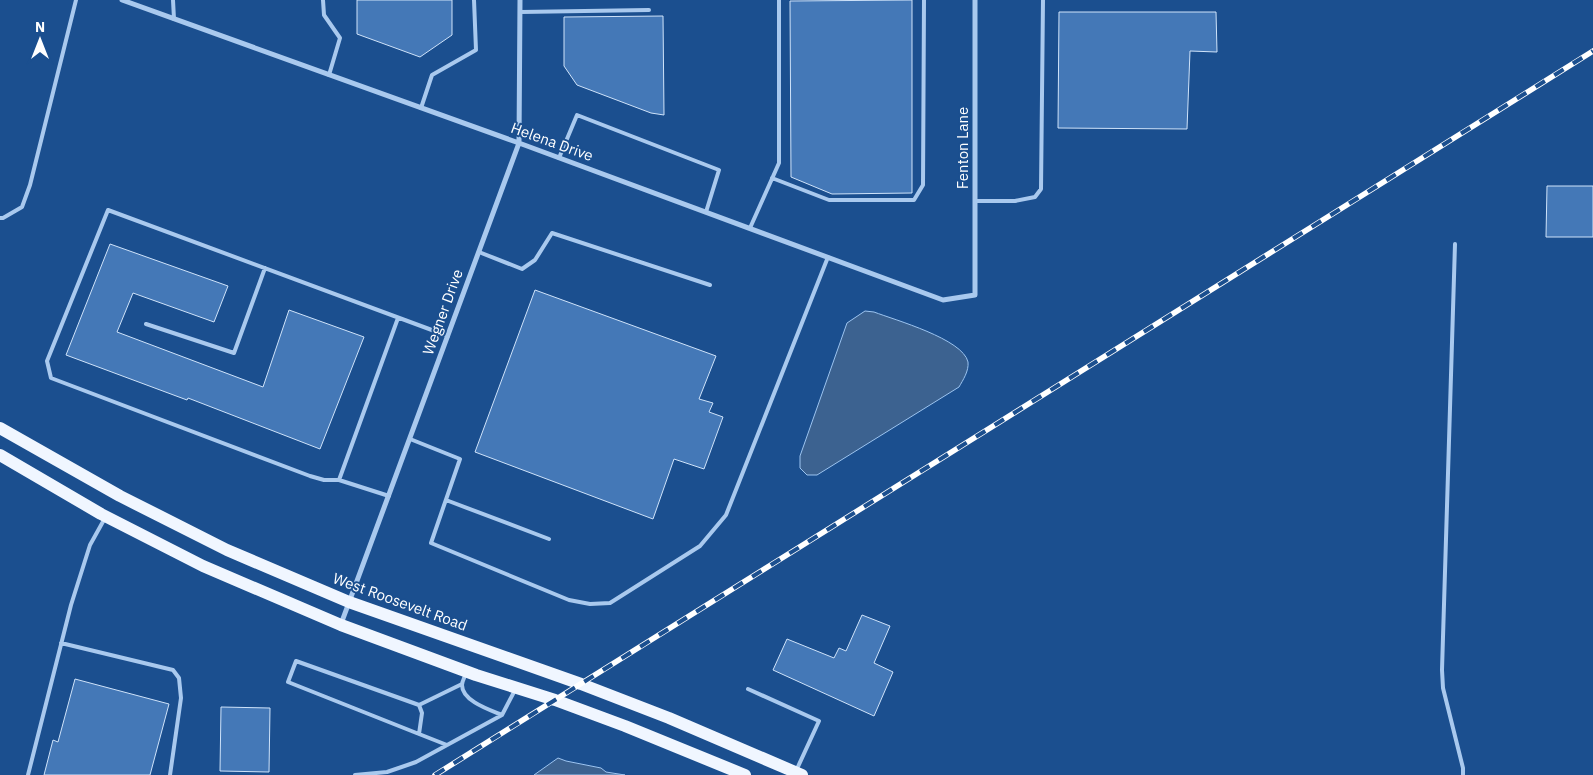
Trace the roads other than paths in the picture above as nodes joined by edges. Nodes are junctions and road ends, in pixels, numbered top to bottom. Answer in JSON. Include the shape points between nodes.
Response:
{"nodes":[{"id":1,"x":76,"y":0,"type":"edge"},
{"id":2,"x":122,"y":0,"type":"edge"},
{"id":3,"x":173,"y":0,"type":"edge"},
{"id":4,"x":323,"y":0,"type":"edge"},
{"id":5,"x":474,"y":0,"type":"edge"},
{"id":6,"x":520,"y":0,"type":"edge"},
{"id":7,"x":779,"y":0,"type":"edge"},
{"id":8,"x":924,"y":0,"type":"edge"},
{"id":9,"x":975,"y":0,"type":"edge"},
{"id":10,"x":1043,"y":0,"type":"edge"},
{"id":11,"x":649,"y":10,"type":"dead end"},
{"id":12,"x":520,"y":12,"type":"junction"},
{"id":13,"x":174,"y":19,"type":"junction"},
{"id":14,"x":329,"y":74,"type":"junction"},
{"id":15,"x":421,"y":108,"type":"junction"},
{"id":16,"x":519,"y":143,"type":"junction"},
{"id":17,"x":559,"y":158,"type":"junction"},
{"id":18,"x":772,"y":178,"type":"junction"},
{"id":19,"x":975,"y":201,"type":"junction"},
{"id":20,"x":706,"y":212,"type":"junction"},
{"id":21,"x":2,"y":218,"type":"edge"},
{"id":22,"x":0,"y":223,"type":"edge"},
{"id":23,"x":750,"y":228,"type":"junction"},
{"id":24,"x":1456,"y":244,"type":"dead end"},
{"id":25,"x":479,"y":252,"type":"junction"},
{"id":26,"x":828,"y":257,"type":"junction"},
{"id":27,"x":265,"y":268,"type":"junction"},
{"id":28,"x":710,"y":285,"type":"dead end"},
{"id":29,"x":974,"y":295,"type":"joint"},
{"id":30,"x":398,"y":318,"type":"junction"},
{"id":31,"x":146,"y":324,"type":"dead end"},
{"id":32,"x":448,"y":336,"type":"junction"},
{"id":33,"x":0,"y":428,"type":"edge"},
{"id":34,"x":410,"y":439,"type":"junction"},
{"id":35,"x":0,"y":455,"type":"edge"},
{"id":36,"x":340,"y":480,"type":"junction"},
{"id":37,"x":389,"y":496,"type":"junction"},
{"id":38,"x":446,"y":500,"type":"junction"},
{"id":39,"x":106,"y":516,"type":"junction"},
{"id":40,"x":549,"y":539,"type":"dead end"},
{"id":41,"x":349,"y":602,"type":"junction"},
{"id":42,"x":341,"y":625,"type":"junction"},
{"id":43,"x":61,"y":643,"type":"junction"},
{"id":44,"x":464,"y":678,"type":"junction"},
{"id":45,"x":516,"y":688,"type":"junction"},
{"id":46,"x":748,"y":688,"type":"dead end"},
{"id":47,"x":419,"y":705,"type":"junction"},
{"id":48,"x":502,"y":715,"type":"junction"},
{"id":49,"x":419,"y":734,"type":"junction"},
{"id":50,"x":447,"y":745,"type":"junction"},
{"id":51,"x":799,"y":774,"type":"edge"},
{"id":52,"x":28,"y":775,"type":"edge"},
{"id":53,"x":170,"y":775,"type":"edge"},
{"id":54,"x":355,"y":775,"type":"edge"},
{"id":55,"x":745,"y":775,"type":"edge"},
{"id":56,"x":1463,"y":775,"type":"edge"}],
"edges":[{"from":1,"to":21,"type":"lane","via":[[30,185],[22,207]]},
{"from":2,"to":13,"type":"street","name":"Helena Drive"},
{"from":3,"to":13,"type":"lane"},
{"from":4,"to":14,"type":"lane","via":[[324,15],[340,38]]},
{"from":5,"to":15,"type":"lane","via":[[476,50],[432,76]]},
{"from":6,"to":12,"type":"street","name":"Wegner Drive"},
{"from":7,"to":18,"type":"lane","via":[[779,163]]},
{"from":8,"to":18,"type":"lane","via":[[923,185],[914,200],[829,200]]},
{"from":9,"to":19,"type":"street","name":"Fenton Lane"},
{"from":10,"to":19,"type":"lane","via":[[1041,189],[1035,197],[1015,201]]},
{"from":11,"to":12,"type":"lane"},
{"from":12,"to":16,"type":"street","name":"Wegner Drive"},
{"from":13,"to":14,"type":"street","name":"Helena Drive"},
{"from":14,"to":15,"type":"street","name":"Helena Drive"},
{"from":15,"to":16,"type":"street","name":"Helena Drive"},
{"from":16,"to":17,"type":"street","name":"Helena Drive"},
{"from":16,"to":25,"type":"street","name":"Wegner Drive"},
{"from":17,"to":20,"type":"street","name":"Helena Drive"},
{"from":17,"to":20,"type":"lane","via":[[576,115],[719,170]]},
{"from":18,"to":23,"type":"lane"},
{"from":19,"to":29,"type":"street","name":"Fenton Lane"},
{"from":20,"to":23,"type":"street","name":"Helena Drive"},
{"from":21,"to":22,"type":"lane"},
{"from":23,"to":26,"type":"street","name":"Helena Drive"},
{"from":24,"to":56,"type":"lane","via":[[1442,670],[1443,688]]},
{"from":25,"to":28,"type":"lane","via":[[522,269],[535,260],[552,233]]},
{"from":25,"to":32,"type":"street","name":"Wegner Drive"},
{"from":26,"to":29,"type":"street","name":"Helena Drive","via":[[943,300]]},
{"from":26,"to":38,"type":"lane","via":[[726,515],[700,546],[610,603],[590,604],[569,600],[431,543]]},
{"from":27,"to":30,"type":"lane"},
{"from":27,"to":31,"type":"lane","via":[[234,353]]},
{"from":27,"to":36,"type":"lane","via":[[108,210],[47,361],[50,378],[310,476]]},
{"from":30,"to":32,"type":"lane"},
{"from":30,"to":36,"type":"lane"},
{"from":32,"to":34,"type":"street","name":"Wegner Drive"},
{"from":33,"to":41,"type":"main road","name":"West Roosevelt Road","via":[[120,496],[227,550]]},
{"from":34,"to":37,"type":"street","name":"Wegner Drive"},
{"from":34,"to":38,"type":"lane","via":[[460,459]]},
{"from":35,"to":39,"type":"main road"},
{"from":36,"to":37,"type":"lane"},
{"from":37,"to":41,"type":"street","name":"Wegner Drive"},
{"from":38,"to":40,"type":"lane"},
{"from":39,"to":42,"type":"main road","via":[[203,566]]},
{"from":39,"to":43,"type":"lane","via":[[90,545]]},
{"from":41,"to":42,"type":"street","name":"Wegner Drive"},
{"from":41,"to":51,"type":"main road","name":"West Roosevelt Road","via":[[599,691]]},
{"from":42,"to":44,"type":"main road"},
{"from":43,"to":52,"type":"lane"},
{"from":43,"to":53,"type":"lane","via":[[173,670],[179,678],[181,698]]},
{"from":44,"to":45,"type":"main road"},
{"from":44,"to":47,"type":"lane"},
{"from":44,"to":48,"type":"lane","via":[[464,692],[474,702]]},
{"from":45,"to":48,"type":"lane"},
{"from":45,"to":55,"type":"main road","via":[[626,726]]},
{"from":46,"to":51,"type":"lane","via":[[819,721]]},
{"from":47,"to":49,"type":"lane","via":[[422,713]]},
{"from":47,"to":49,"type":"lane","via":[[296,661],[288,682]]},
{"from":48,"to":50,"type":"lane"},
{"from":49,"to":50,"type":"lane"},
{"from":50,"to":54,"type":"lane","via":[[416,762],[387,772]]}]}
